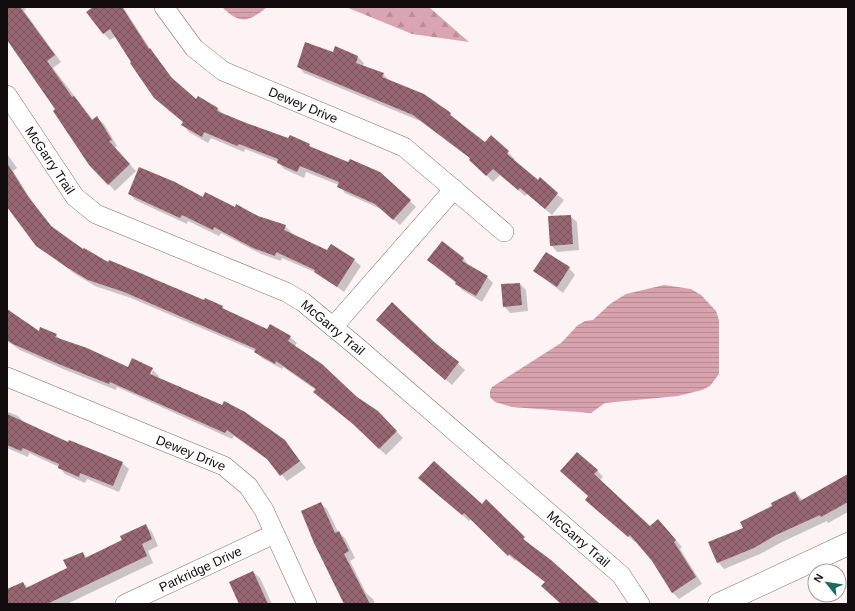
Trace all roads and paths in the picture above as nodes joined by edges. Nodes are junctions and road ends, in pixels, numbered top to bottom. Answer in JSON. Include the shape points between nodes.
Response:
{"nodes":[{"id":1,"x":164,"y":7,"type":"edge"},
{"id":2,"x":7,"y":95,"type":"edge"},
{"id":3,"x":454,"y":189,"type":"junction"},
{"id":4,"x":504,"y":232,"type":"dead end"},
{"id":5,"x":333,"y":327,"type":"junction"},
{"id":6,"x":7,"y":377,"type":"edge"},
{"id":7,"x":274,"y":534,"type":"junction"},
{"id":8,"x":848,"y":544,"type":"edge"},
{"id":9,"x":125,"y":604,"type":"edge"},
{"id":10,"x":307,"y":604,"type":"edge"},
{"id":11,"x":640,"y":604,"type":"edge"},
{"id":12,"x":719,"y":604,"type":"edge"}],
"edges":[{"from":1,"to":3,"type":"street","name":"Dewey Drive","via":[[194,48],[223,70],[404,147]]},
{"from":2,"to":5,"type":"street","name":"McGarry Trail","via":[[75,197],[96,214],[286,292],[303,302]]},
{"from":3,"to":4,"type":"street","name":"Dewey Drive"},
{"from":3,"to":5,"type":"street"},
{"from":5,"to":11,"type":"street","name":"McGarry Trail","via":[[616,571]]},
{"from":6,"to":7,"type":"street","name":"Dewey Drive","via":[[224,466],[248,486],[264,510]]},
{"from":7,"to":9,"type":"street","name":"Parkridge Drive"},
{"from":7,"to":10,"type":"street","name":"Dewey Drive"},
{"from":8,"to":12,"type":"street"}]}
